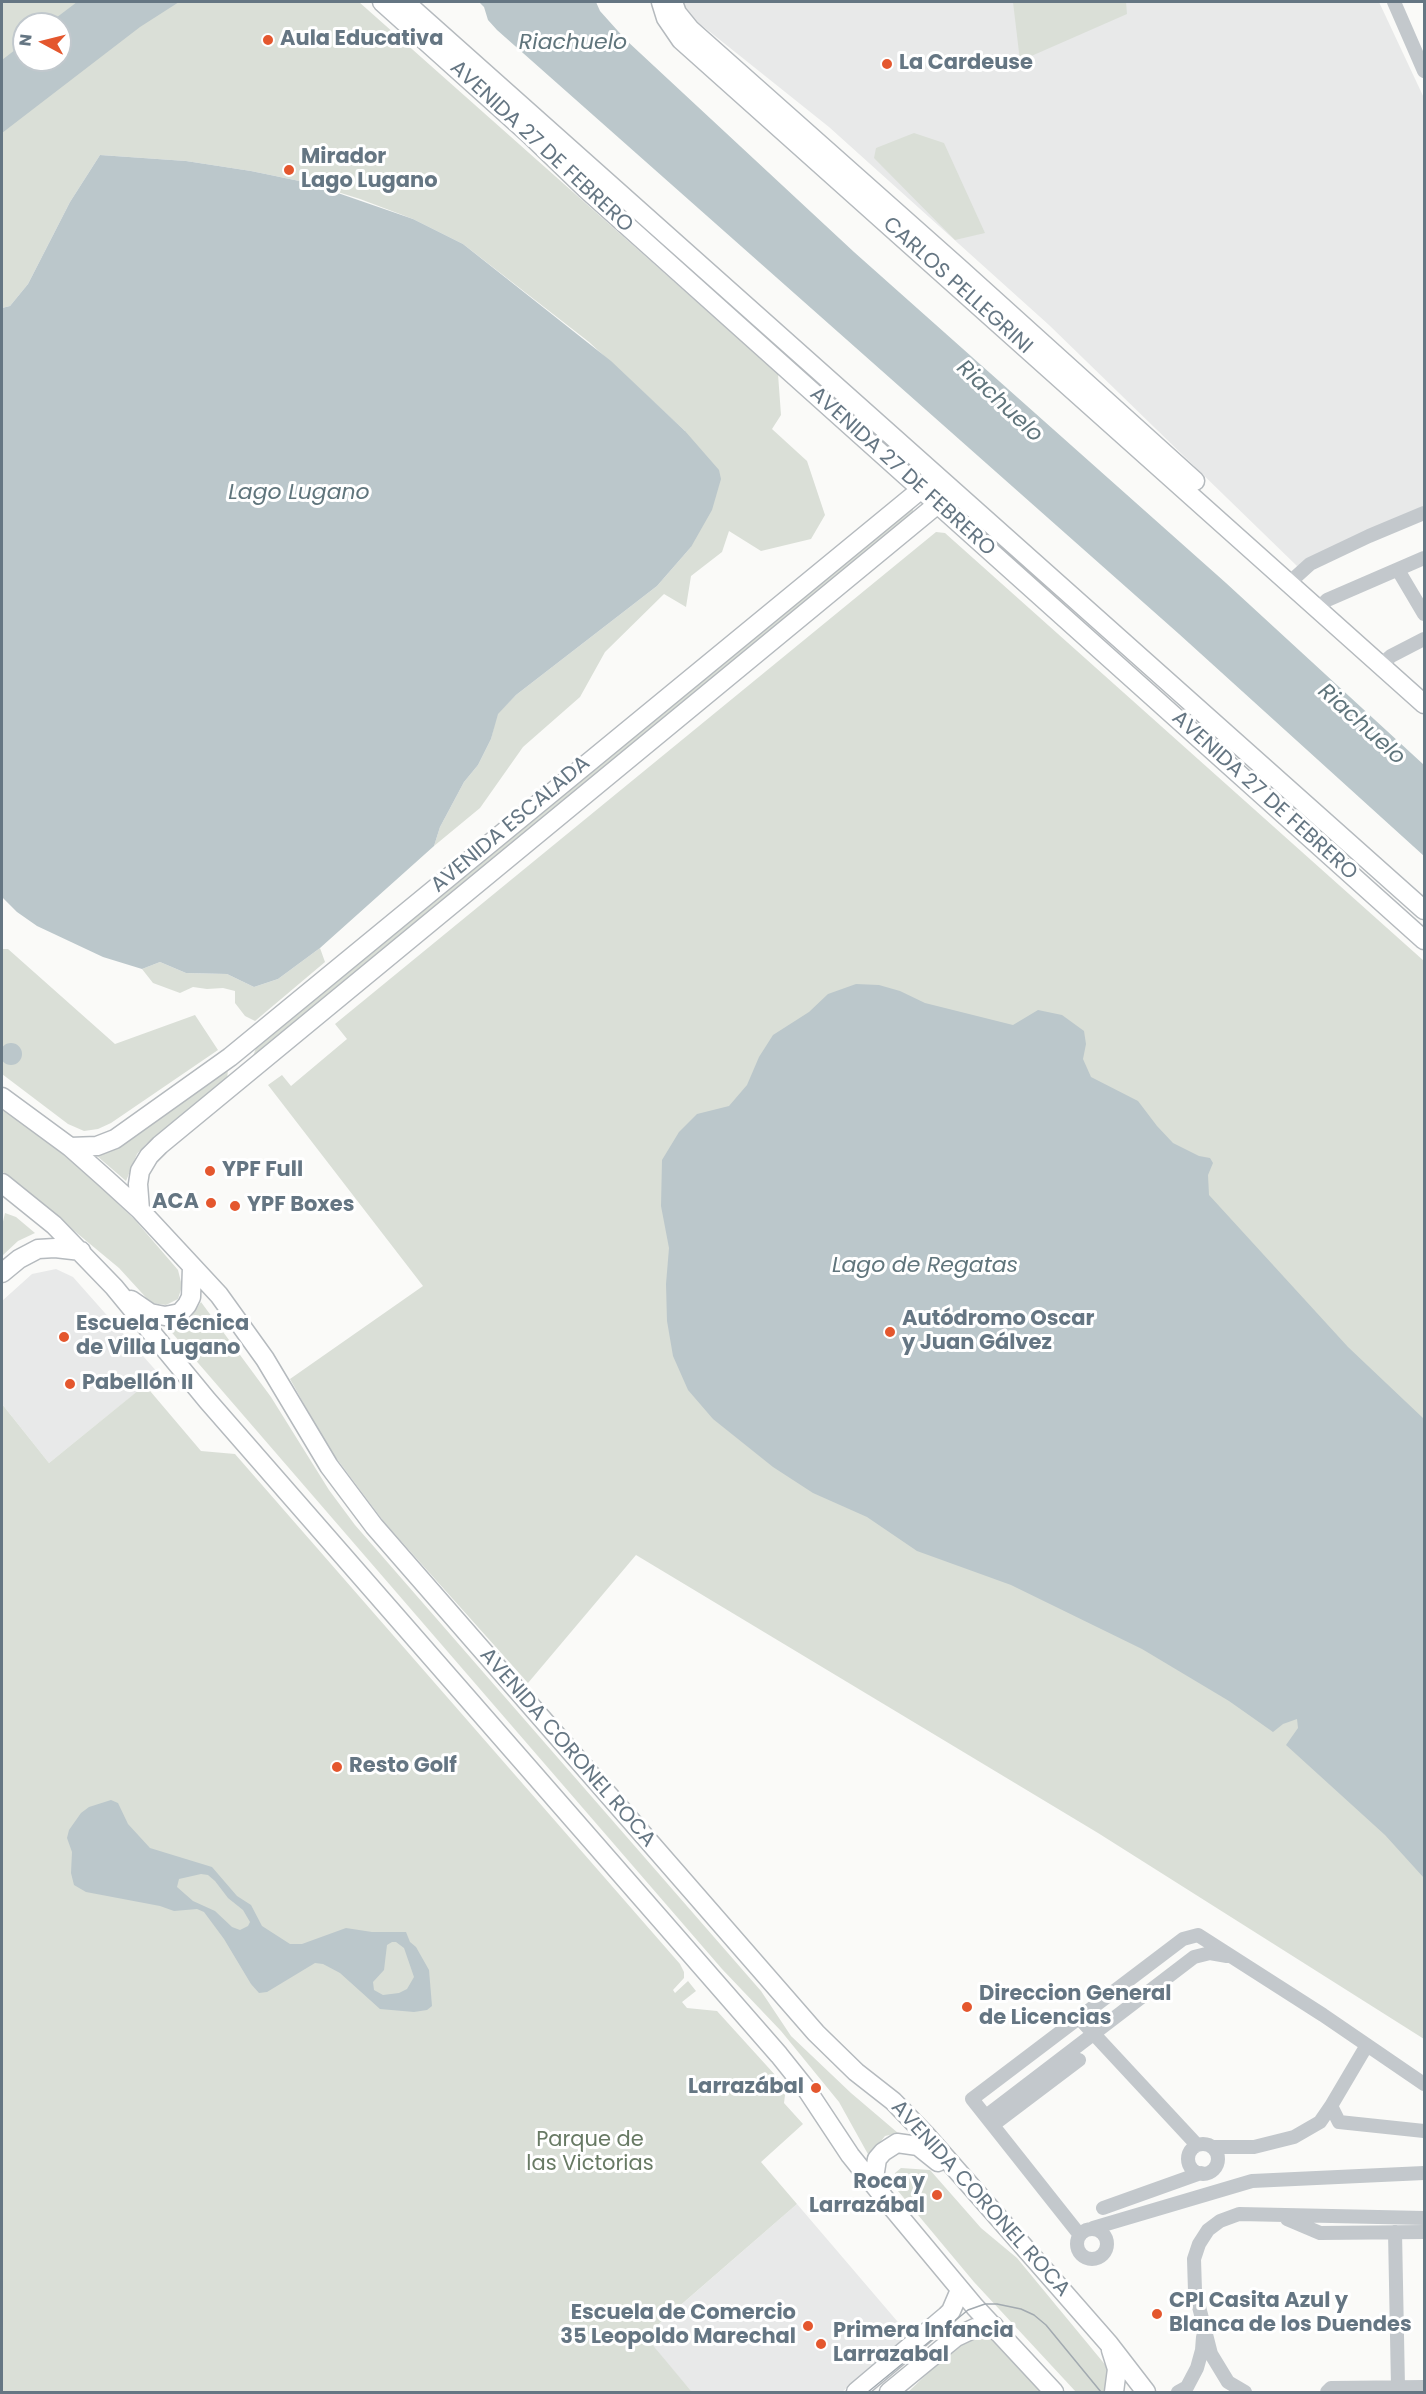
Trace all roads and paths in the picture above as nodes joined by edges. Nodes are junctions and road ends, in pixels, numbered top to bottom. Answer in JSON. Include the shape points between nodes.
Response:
{"nodes":[{"id":1,"x":382,"y":2,"type":"edge"},
{"id":2,"x":405,"y":2,"type":"edge"},
{"id":3,"x":661,"y":2,"type":"edge"},
{"id":4,"x":674,"y":2,"type":"edge"},
{"id":5,"x":1394,"y":2,"type":"edge"},
{"id":6,"x":1425,"y":71,"type":"edge"},
{"id":7,"x":939,"y":475,"type":"junction"},
{"id":8,"x":921,"y":490,"type":"junction"},
{"id":9,"x":954,"y":490,"type":"junction"},
{"id":10,"x":937,"y":504,"type":"junction"},
{"id":11,"x":1425,"y":513,"type":"edge"},
{"id":12,"x":1425,"y":558,"type":"edge"},
{"id":13,"x":1266,"y":562,"type":"junction"},
{"id":14,"x":1398,"y":570,"type":"junction"},
{"id":15,"x":1289,"y":583,"type":"junction"},
{"id":16,"x":1318,"y":609,"type":"junction"},
{"id":17,"x":1425,"y":614,"type":"edge"},
{"id":18,"x":1425,"y":639,"type":"edge"},
{"id":19,"x":1381,"y":665,"type":"junction"},
{"id":20,"x":1425,"y":704,"type":"edge"},
{"id":21,"x":1425,"y":910,"type":"edge"},
{"id":22,"x":1425,"y":940,"type":"edge"},
{"id":23,"x":230,"y":1057,"type":"junction"},
{"id":24,"x":243,"y":1075,"type":"junction"},
{"id":25,"x":2,"y":1097,"type":"edge"},
{"id":26,"x":70,"y":1147,"type":"junction"},
{"id":27,"x":2,"y":1183,"type":"edge"},
{"id":28,"x":140,"y":1210,"type":"junction"},
{"id":29,"x":81,"y":1251,"type":"junction"},
{"id":30,"x":192,"y":1268,"type":"junction"},
{"id":31,"x":2,"y":1273,"type":"edge"},
{"id":32,"x":114,"y":1287,"type":"junction"},
{"id":33,"x":1232,"y":1957,"type":"junction"},
{"id":34,"x":1079,"y":2018,"type":"junction"},
{"id":35,"x":1094,"y":2035,"type":"junction"},
{"id":36,"x":1367,"y":2045,"type":"junction"},
{"id":37,"x":1079,"y":2060,"type":"dead end"},
{"id":38,"x":1425,"y":2084,"type":"edge"},
{"id":39,"x":1331,"y":2106,"type":"junction"},
{"id":40,"x":989,"y":2121,"type":"junction"},
{"id":41,"x":1425,"y":2131,"type":"edge"},
{"id":42,"x":1197,"y":2145,"type":"junction"},
{"id":43,"x":1212,"y":2147,"type":"junction"},
{"id":44,"x":1201,"y":2173,"type":"junction"},
{"id":45,"x":1425,"y":2173,"type":"edge"},
{"id":46,"x":966,"y":2180,"type":"junction"},
{"id":47,"x":873,"y":2184,"type":"junction"},
{"id":48,"x":1103,"y":2208,"type":"dead end"},
{"id":49,"x":1279,"y":2216,"type":"junction"},
{"id":50,"x":1134,"y":2217,"type":"junction"},
{"id":51,"x":1425,"y":2218,"type":"edge"},
{"id":52,"x":1093,"y":2228,"type":"junction"},
{"id":53,"x":1395,"y":2232,"type":"junction"},
{"id":54,"x":1425,"y":2232,"type":"edge"},
{"id":55,"x":1079,"y":2234,"type":"junction"},
{"id":56,"x":1107,"y":2246,"type":"junction"},
{"id":57,"x":960,"y":2290,"type":"junction"},
{"id":58,"x":994,"y":2326,"type":"junction"},
{"id":59,"x":1203,"y":2329,"type":"junction"},
{"id":60,"x":1109,"y":2344,"type":"junction"},
{"id":61,"x":1398,"y":2387,"type":"junction"},
{"id":62,"x":1425,"y":2387,"type":"edge"},
{"id":63,"x":856,"y":2392,"type":"edge"},
{"id":64,"x":889,"y":2392,"type":"edge"},
{"id":65,"x":1054,"y":2392,"type":"edge"},
{"id":66,"x":1114,"y":2392,"type":"edge"},
{"id":67,"x":1146,"y":2392,"type":"edge"},
{"id":68,"x":1178,"y":2392,"type":"edge"},
{"id":69,"x":1245,"y":2392,"type":"edge"},
{"id":70,"x":1327,"y":2392,"type":"edge"}],
"edges":[{"from":1,"to":8,"type":"main road","name":"AVENIDA 27 DE FEBRERO"},
{"from":2,"to":7,"type":"main road","name":"AVENIDA 27 DE FEBRERO"},
{"from":3,"to":13,"type":"main road","name":"CARLOS PELLEGRINI","via":[[666,18],[681,40]]},
{"from":4,"to":13,"type":"main road","name":"CARLOS PELLEGRINI","via":[[676,13],[690,29],[1246,528],[1260,545]]},
{"from":5,"to":6,"type":"street"},
{"from":7,"to":8,"type":"main road","name":"AVENIDA ESCALADA"},
{"from":7,"to":9,"type":"main road","name":"AVENIDA 27 DE FEBRERO"},
{"from":8,"to":10,"type":"main road","name":"AVENIDA 27 DE FEBRERO"},
{"from":8,"to":23,"type":"main road","name":"AVENIDA ESCALADA"},
{"from":9,"to":10,"type":"main road","name":"AVENIDA ESCALADA"},
{"from":9,"to":21,"type":"main road","name":"AVENIDA 27 DE FEBRERO"},
{"from":10,"to":22,"type":"main road","name":"AVENIDA 27 DE FEBRERO"},
{"from":10,"to":24,"type":"main road","name":"AVENIDA ESCALADA"},
{"from":11,"to":15,"type":"street","via":[[1310,564]]},
{"from":12,"to":14,"type":"street"},
{"from":13,"to":15,"type":"main road","name":"CARLOS PELLEGRINI"},
{"from":14,"to":16,"type":"street","via":[[1327,600]]},
{"from":14,"to":17,"type":"street"},
{"from":15,"to":16,"type":"main road","name":"CARLOS PELLEGRINI"},
{"from":16,"to":19,"type":"main road","name":"CARLOS PELLEGRINI"},
{"from":18,"to":19,"type":"street"},
{"from":19,"to":20,"type":"main road","name":"CARLOS PELLEGRINI"},
{"from":23,"to":24,"type":"main road"},
{"from":23,"to":26,"type":"main road","name":"AVENIDA ESCALADA","via":[[115,1139],[97,1146]]},
{"from":24,"to":28,"type":"main road","name":"AVENIDA ESCALADA","via":[[149,1156],[140,1171]]},
{"from":25,"to":26,"type":"main road","name":"AVENIDA CORONEL ROCA"},
{"from":26,"to":28,"type":"main road","name":"AVENIDA CORONEL ROCA"},
{"from":27,"to":29,"type":"main road","name":"AVENIDA CORONEL ROCA"},
{"from":28,"to":30,"type":"main road","name":"AVENIDA CORONEL ROCA"},
{"from":29,"to":31,"type":"main road","via":[[38,1249]]},
{"from":29,"to":32,"type":"main road","name":"AVENIDA CORONEL ROCA"},
{"from":30,"to":32,"type":"main road","via":[[193,1287],[187,1305],[172,1316],[150,1313]]},
{"from":30,"to":46,"type":"main road","name":"AVENIDA CORONEL ROCA","via":[[219,1295],[247,1333],[329,1466],[374,1526],[816,2033],[909,2116]]},
{"from":32,"to":47,"type":"main road","name":"AVENIDA CORONEL ROCA","via":[[207,1400],[779,2055]]},
{"from":33,"to":34,"type":"street","via":[[1198,1935],[1183,1939]]},
{"from":33,"to":35,"type":"street","via":[[1210,1953],[1194,1957]]},
{"from":33,"to":36,"type":"street"},
{"from":34,"to":35,"type":"street"},
{"from":34,"to":40,"type":"street","via":[[972,2099]]},
{"from":35,"to":40,"type":"street"},
{"from":35,"to":42,"type":"street"},
{"from":36,"to":38,"type":"street"},
{"from":36,"to":39,"type":"street"},
{"from":37,"to":40,"type":"street"},
{"from":39,"to":41,"type":"street","via":[[1339,2122]]},
{"from":39,"to":43,"type":"street","via":[[1320,2122],[1294,2137],[1254,2147]]},
{"from":40,"to":55,"type":"street"},
{"from":42,"to":43,"type":"street"},
{"from":42,"to":44,"type":"street","via":[[1190,2151],[1188,2161],[1192,2169]]},
{"from":43,"to":44,"type":"street","via":[[1217,2164]]},
{"from":44,"to":48,"type":"street"},
{"from":45,"to":50,"type":"street","via":[[1252,2181]]},
{"from":46,"to":47,"type":"main road","via":[[952,2176],[925,2150],[904,2143],[890,2147],[877,2159]]},
{"from":46,"to":60,"type":"main road","name":"AVENIDA CORONEL ROCA"},
{"from":47,"to":57,"type":"main road","name":"AVENIDA CORONEL ROCA"},
{"from":49,"to":51,"type":"street"},
{"from":49,"to":53,"type":"street","via":[[1320,2233]]},
{"from":49,"to":59,"type":"street","via":[[1239,2214],[1208,2230],[1194,2259],[1195,2291]]},
{"from":50,"to":52,"type":"street"},
{"from":50,"to":56,"type":"street"},
{"from":52,"to":55,"type":"street"},
{"from":52,"to":56,"type":"street","via":[[1105,2236]]},
{"from":53,"to":54,"type":"street"},
{"from":53,"to":61,"type":"street"},
{"from":55,"to":56,"type":"street","via":[[1077,2249],[1088,2259],[1098,2258]]},
{"from":57,"to":58,"type":"main road","name":"AVENIDA CORONEL ROCA"},
{"from":57,"to":63,"type":"main road","via":[[946,2316]]},
{"from":58,"to":64,"type":"main road","via":[[975,2328],[956,2337]]},
{"from":58,"to":65,"type":"main road","name":"AVENIDA CORONEL ROCA"},
{"from":59,"to":68,"type":"street","via":[[1197,2368],[1186,2387]]},
{"from":59,"to":69,"type":"street","via":[[1211,2354],[1228,2382]]},
{"from":60,"to":66,"type":"main road","via":[[1117,2369]]},
{"from":60,"to":67,"type":"main road","name":"AVENIDA CORONEL ROCA"},
{"from":61,"to":62,"type":"street"},
{"from":61,"to":70,"type":"street","via":[[1331,2388]]}]}
